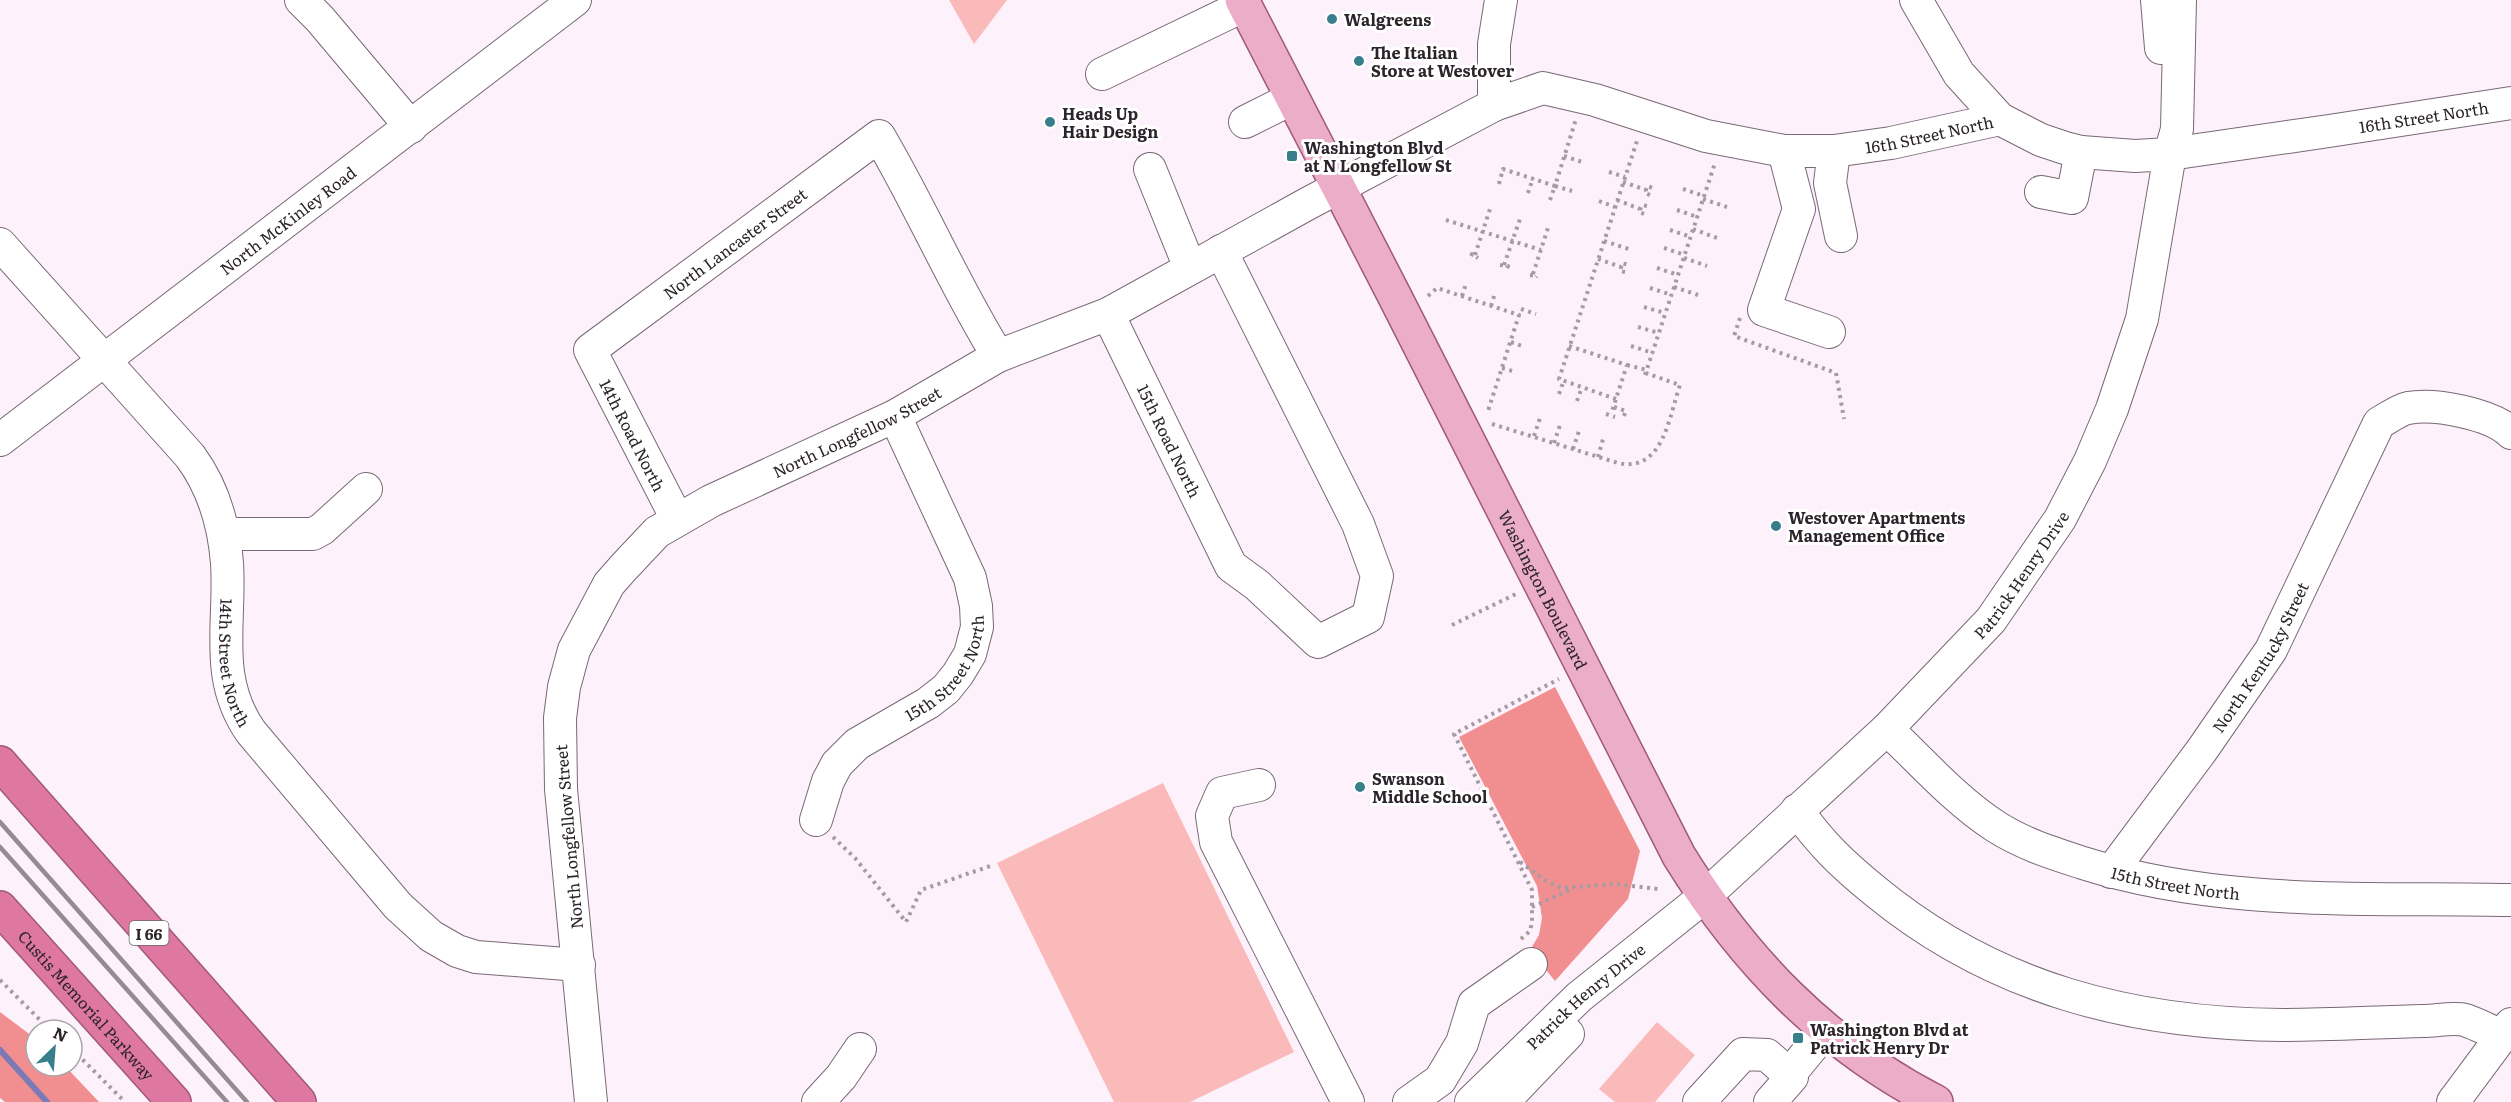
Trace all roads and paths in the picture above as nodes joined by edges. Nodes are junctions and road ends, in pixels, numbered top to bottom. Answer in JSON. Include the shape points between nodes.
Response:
{"nodes":[{"id":1,"x":301,"y":0,"type":"edge"},
{"id":2,"x":575,"y":0,"type":"edge"},
{"id":3,"x":1501,"y":0,"type":"edge"},
{"id":4,"x":1916,"y":0,"type":"edge"},
{"id":5,"x":2157,"y":0,"type":"edge"},
{"id":6,"x":2180,"y":0,"type":"edge"},
{"id":7,"x":1243,"y":3,"type":"edge"},
{"id":8,"x":1102,"y":74,"type":"dead end"},
{"id":9,"x":1291,"y":99,"type":"junction"},
{"id":10,"x":2511,"y":103,"type":"edge"},
{"id":11,"x":1494,"y":105,"type":"junction"},
{"id":12,"x":1577,"y":116,"type":"dead end"},
{"id":13,"x":2000,"y":119,"type":"junction"},
{"id":14,"x":1245,"y":122,"type":"dead end"},
{"id":15,"x":411,"y":127,"type":"junction"},
{"id":16,"x":1639,"y":135,"type":"dead end"},
{"id":17,"x":1784,"y":151,"type":"junction"},
{"id":18,"x":1834,"y":151,"type":"junction"},
{"id":19,"x":2081,"y":152,"type":"junction"},
{"id":20,"x":2170,"y":154,"type":"junction"},
{"id":21,"x":1564,"y":156,"type":"junction"},
{"id":22,"x":1716,"y":160,"type":"dead end"},
{"id":23,"x":1582,"y":162,"type":"dead end"},
{"id":24,"x":1150,"y":169,"type":"dead end"},
{"id":25,"x":1609,"y":172,"type":"dead end"},
{"id":26,"x":1533,"y":178,"type":"junction"},
{"id":27,"x":1624,"y":180,"type":"junction"},
{"id":28,"x":1499,"y":184,"type":"dead end"},
{"id":29,"x":1555,"y":186,"type":"junction"},
{"id":30,"x":1339,"y":187,"type":"junction"},
{"id":31,"x":1653,"y":188,"type":"dead end"},
{"id":32,"x":1683,"y":189,"type":"dead end"},
{"id":33,"x":1646,"y":190,"type":"junction"},
{"id":34,"x":1572,"y":191,"type":"dead end"},
{"id":35,"x":2041,"y":192,"type":"dead end"},
{"id":36,"x":1528,"y":193,"type":"dead end"},
{"id":37,"x":1650,"y":195,"type":"dead end"},
{"id":38,"x":1704,"y":198,"type":"junction"},
{"id":39,"x":1550,"y":200,"type":"dead end"},
{"id":40,"x":1617,"y":200,"type":"junction"},
{"id":41,"x":1599,"y":201,"type":"dead end"},
{"id":42,"x":1647,"y":206,"type":"dead end"},
{"id":43,"x":1615,"y":207,"type":"junction"},
{"id":44,"x":1727,"y":207,"type":"dead end"},
{"id":45,"x":1490,"y":209,"type":"dead end"},
{"id":46,"x":1640,"y":209,"type":"junction"},
{"id":47,"x":1677,"y":210,"type":"dead end"},
{"id":48,"x":1644,"y":214,"type":"dead end"},
{"id":49,"x":1698,"y":217,"type":"junction"},
{"id":50,"x":1520,"y":219,"type":"dead end"},
{"id":51,"x":1446,"y":220,"type":"dead end"},
{"id":52,"x":1548,"y":228,"type":"dead end"},
{"id":53,"x":1693,"y":229,"type":"junction"},
{"id":54,"x":1670,"y":230,"type":"dead end"},
{"id":55,"x":1483,"y":231,"type":"junction"},
{"id":56,"x":1841,"y":236,"type":"dead end"},
{"id":57,"x":1691,"y":237,"type":"junction"},
{"id":58,"x":1717,"y":237,"type":"dead end"},
{"id":59,"x":1512,"y":241,"type":"junction"},
{"id":60,"x":1604,"y":241,"type":"junction"},
{"id":61,"x":0,"y":244,"type":"edge"},
{"id":62,"x":1664,"y":248,"type":"dead end"},
{"id":63,"x":1541,"y":250,"type":"junction"},
{"id":64,"x":1632,"y":250,"type":"dead end"},
{"id":65,"x":1221,"y":251,"type":"junction"},
{"id":66,"x":1475,"y":256,"type":"dead end"},
{"id":67,"x":1684,"y":256,"type":"junction"},
{"id":68,"x":1598,"y":259,"type":"junction"},
{"id":69,"x":1628,"y":265,"type":"dead end"},
{"id":70,"x":1504,"y":266,"type":"dead end"},
{"id":71,"x":1707,"y":266,"type":"dead end"},
{"id":72,"x":1621,"y":267,"type":"junction"},
{"id":73,"x":1190,"y":268,"type":"junction"},
{"id":74,"x":1657,"y":268,"type":"dead end"},
{"id":75,"x":1625,"y":272,"type":"dead end"},
{"id":76,"x":1678,"y":275,"type":"junction"},
{"id":77,"x":1533,"y":276,"type":"dead end"},
{"id":78,"x":1466,"y":284,"type":"dead end"},
{"id":79,"x":1674,"y":287,"type":"junction"},
{"id":80,"x":1650,"y":288,"type":"dead end"},
{"id":81,"x":1495,"y":293,"type":"dead end"},
{"id":82,"x":1672,"y":295,"type":"junction"},
{"id":83,"x":1698,"y":295,"type":"dead end"},
{"id":84,"x":1428,"y":296,"type":"dead end"},
{"id":85,"x":1462,"y":296,"type":"junction"},
{"id":86,"x":1523,"y":303,"type":"dead end"},
{"id":87,"x":1491,"y":306,"type":"junction"},
{"id":88,"x":1644,"y":307,"type":"dead end"},
{"id":89,"x":1521,"y":309,"type":"junction"},
{"id":90,"x":1108,"y":314,"type":"junction"},
{"id":91,"x":1536,"y":314,"type":"dead end"},
{"id":92,"x":1665,"y":314,"type":"junction"},
{"id":93,"x":1520,"y":315,"type":"junction"},
{"id":94,"x":1638,"y":327,"type":"dead end"},
{"id":95,"x":1829,"y":332,"type":"dead end"},
{"id":96,"x":1659,"y":333,"type":"junction"},
{"id":97,"x":1510,"y":342,"type":"junction"},
{"id":98,"x":1569,"y":346,"type":"junction"},
{"id":99,"x":1631,"y":346,"type":"dead end"},
{"id":100,"x":1525,"y":347,"type":"dead end"},
{"id":101,"x":590,"y":350,"type":"joint"},
{"id":102,"x":1653,"y":352,"type":"junction"},
{"id":103,"x":999,"y":356,"type":"junction"},
{"id":104,"x":103,"y":360,"type":"junction"},
{"id":105,"x":1627,"y":365,"type":"junction"},
{"id":106,"x":1502,"y":368,"type":"junction"},
{"id":107,"x":1516,"y":372,"type":"dead end"},
{"id":108,"x":1646,"y":373,"type":"junction"},
{"id":109,"x":1564,"y":380,"type":"junction"},
{"id":110,"x":1582,"y":387,"type":"junction"},
{"id":111,"x":1559,"y":394,"type":"dead end"},
{"id":112,"x":1616,"y":399,"type":"junction"},
{"id":113,"x":1577,"y":400,"type":"dead end"},
{"id":114,"x":1614,"y":407,"type":"junction"},
{"id":115,"x":1487,"y":414,"type":"dead end"},
{"id":116,"x":1611,"y":415,"type":"dead end"},
{"id":117,"x":895,"y":416,"type":"junction"},
{"id":118,"x":1540,"y":418,"type":"dead end"},
{"id":119,"x":1622,"y":420,"type":"dead end"},
{"id":120,"x":1492,"y":424,"type":"dead end"},
{"id":121,"x":1560,"y":425,"type":"dead end"},
{"id":122,"x":1579,"y":431,"type":"dead end"},
{"id":123,"x":2511,"y":433,"type":"edge"},
{"id":124,"x":1534,"y":436,"type":"junction"},
{"id":125,"x":1603,"y":439,"type":"dead end"},
{"id":126,"x":0,"y":440,"type":"edge"},
{"id":127,"x":1554,"y":443,"type":"junction"},
{"id":128,"x":1573,"y":449,"type":"junction"},
{"id":129,"x":1598,"y":457,"type":"junction"},
{"id":130,"x":366,"y":489,"type":"dead end"},
{"id":131,"x":677,"y":519,"type":"junction"},
{"id":132,"x":224,"y":534,"type":"junction"},
{"id":133,"x":1516,"y":594,"type":"dead end"},
{"id":134,"x":1452,"y":625,"type":"dead end"},
{"id":135,"x":1560,"y":679,"type":"dead end"},
{"id":136,"x":1887,"y":729,"type":"junction"},
{"id":137,"x":0,"y":763,"type":"edge"},
{"id":138,"x":1259,"y":785,"type":"dead end"},
{"id":139,"x":1797,"y":810,"type":"junction"},
{"id":140,"x":816,"y":820,"type":"joint"},
{"id":141,"x":1518,"y":860,"type":"junction"},
{"id":142,"x":993,"y":865,"type":"dead end"},
{"id":143,"x":2111,"y":872,"type":"junction"},
{"id":144,"x":1658,"y":888,"type":"dead end"},
{"id":145,"x":1574,"y":889,"type":"junction"},
{"id":146,"x":1704,"y":897,"type":"junction"},
{"id":147,"x":2511,"y":900,"type":"edge"},
{"id":148,"x":1532,"y":907,"type":"junction"},
{"id":149,"x":0,"y":908,"type":"edge"},
{"id":150,"x":1524,"y":953,"type":"joint"},
{"id":151,"x":579,"y":965,"type":"junction"},
{"id":152,"x":0,"y":980,"type":"edge"},
{"id":153,"x":38,"y":1018,"type":"edge"},
{"id":154,"x":1826,"y":1030,"type":"junction"},
{"id":155,"x":2507,"y":1030,"type":"edge"},
{"id":156,"x":860,"y":1049,"type":"dead end"},
{"id":157,"x":84,"y":1061,"type":"edge"},
{"id":158,"x":1789,"y":1075,"type":"junction"},
{"id":159,"x":124,"y":1102,"type":"edge"},
{"id":160,"x":174,"y":1102,"type":"edge"},
{"id":161,"x":299,"y":1102,"type":"edge"},
{"id":162,"x":591,"y":1102,"type":"edge"},
{"id":163,"x":818,"y":1102,"type":"edge"},
{"id":164,"x":1348,"y":1102,"type":"edge"},
{"id":165,"x":1409,"y":1102,"type":"edge"},
{"id":166,"x":1471,"y":1102,"type":"edge"},
{"id":167,"x":1503,"y":1102,"type":"edge"},
{"id":168,"x":1699,"y":1102,"type":"edge"},
{"id":169,"x":1770,"y":1102,"type":"edge"},
{"id":170,"x":1936,"y":1102,"type":"edge"},
{"id":171,"x":2453,"y":1102,"type":"edge"}],
"edges":[{"from":1,"to":15,"type":"street"},
{"from":2,"to":15,"type":"street","name":"North McKinley Road"},
{"from":3,"to":11,"type":"street","via":[[1494,44]]},
{"from":4,"to":13,"type":"street","via":[[1959,74]]},
{"from":5,"to":20,"type":"street","name":"Patrick Henry Drive","via":[[2165,85],[2164,129]]},
{"from":6,"to":20,"type":"street","name":"Patrick Henry Drive","via":[[2177,129]]},
{"from":7,"to":8,"type":"street"},
{"from":7,"to":9,"type":"main road","name":"Washington Boulevard"},
{"from":9,"to":14,"type":"street"},
{"from":9,"to":30,"type":"main road","name":"Washington Boulevard"},
{"from":10,"to":20,"type":"street","name":"16th Street North"},
{"from":11,"to":17,"type":"street","name":"16th Street North","via":[[1543,88],[1595,100],[1706,136]]},
{"from":11,"to":30,"type":"street","name":"North Longfellow Street"},
{"from":12,"to":21,"type":"path"},
{"from":13,"to":18,"type":"street","name":"16th Street North","via":[[1902,141]]},
{"from":13,"to":19,"type":"street","name":"16th Street North","via":[[2041,140]]},
{"from":15,"to":104,"type":"street","name":"North McKinley Road"},
{"from":16,"to":27,"type":"path"},
{"from":17,"to":18,"type":"street","name":"16th Street North"},
{"from":17,"to":95,"type":"street","via":[[1799,209],[1764,310]]},
{"from":18,"to":56,"type":"street","via":[[1830,183]]},
{"from":19,"to":20,"type":"street","name":"16th Street North"},
{"from":19,"to":35,"type":"street","via":[[2072,198]]},
{"from":20,"to":136,"type":"street","name":"Patrick Henry Drive","via":[[2142,319],[2090,461],[2060,519],[1991,620]]},
{"from":21,"to":23,"type":"path"},
{"from":21,"to":29,"type":"path"},
{"from":22,"to":38,"type":"path"},
{"from":24,"to":73,"type":"street"},
{"from":25,"to":27,"type":"path"},
{"from":26,"to":28,"type":"path","via":[[1503,169]]},
{"from":26,"to":29,"type":"path"},
{"from":26,"to":36,"type":"path"},
{"from":27,"to":33,"type":"path"},
{"from":27,"to":40,"type":"path"},
{"from":29,"to":34,"type":"path"},
{"from":29,"to":39,"type":"path"},
{"from":30,"to":65,"type":"street","name":"North Longfellow Street"},
{"from":30,"to":146,"type":"main road","name":"Washington Boulevard","via":[[1679,856]]},
{"from":31,"to":33,"type":"path","via":[[1647,186]]},
{"from":32,"to":38,"type":"path"},
{"from":33,"to":37,"type":"path"},
{"from":38,"to":44,"type":"path"},
{"from":38,"to":49,"type":"path"},
{"from":40,"to":43,"type":"path"},
{"from":40,"to":46,"type":"path"},
{"from":41,"to":43,"type":"path"},
{"from":42,"to":46,"type":"path"},
{"from":43,"to":60,"type":"path"},
{"from":45,"to":55,"type":"path"},
{"from":46,"to":48,"type":"path"},
{"from":47,"to":49,"type":"path"},
{"from":49,"to":53,"type":"path"},
{"from":50,"to":59,"type":"path"},
{"from":51,"to":55,"type":"path"},
{"from":52,"to":63,"type":"path"},
{"from":53,"to":57,"type":"path"},
{"from":53,"to":58,"type":"path"},
{"from":54,"to":57,"type":"path"},
{"from":55,"to":59,"type":"path"},
{"from":55,"to":66,"type":"path"},
{"from":57,"to":67,"type":"path"},
{"from":59,"to":63,"type":"path"},
{"from":59,"to":70,"type":"path"},
{"from":60,"to":64,"type":"path"},
{"from":60,"to":68,"type":"path"},
{"from":61,"to":104,"type":"street","name":"14th Street North"},
{"from":62,"to":67,"type":"path"},
{"from":63,"to":77,"type":"path"},
{"from":65,"to":73,"type":"street","name":"North Longfellow Street"},
{"from":65,"to":90,"type":"street","name":"15th Road North","via":[[1358,524],[1377,576],[1368,617],[1318,642],[1231,566]]},
{"from":67,"to":71,"type":"path"},
{"from":67,"to":76,"type":"path"},
{"from":68,"to":72,"type":"path"},
{"from":68,"to":98,"type":"path"},
{"from":69,"to":72,"type":"path"},
{"from":72,"to":75,"type":"path","via":[[1620,271]]},
{"from":73,"to":90,"type":"street","name":"North Longfellow Street"},
{"from":74,"to":76,"type":"path"},
{"from":76,"to":79,"type":"path"},
{"from":78,"to":85,"type":"path"},
{"from":79,"to":82,"type":"path"},
{"from":79,"to":83,"type":"path"},
{"from":80,"to":82,"type":"path"},
{"from":81,"to":87,"type":"path"},
{"from":82,"to":92,"type":"path"},
{"from":84,"to":85,"type":"path","via":[[1437,288]]},
{"from":85,"to":87,"type":"path"},
{"from":86,"to":89,"type":"path"},
{"from":87,"to":93,"type":"path"},
{"from":88,"to":92,"type":"path"},
{"from":89,"to":91,"type":"path"},
{"from":89,"to":93,"type":"path"},
{"from":90,"to":103,"type":"street","name":"North Longfellow Street"},
{"from":92,"to":96,"type":"path"},
{"from":93,"to":97,"type":"path"},
{"from":94,"to":96,"type":"path"},
{"from":96,"to":102,"type":"path"},
{"from":97,"to":100,"type":"path"},
{"from":97,"to":106,"type":"path"},
{"from":98,"to":105,"type":"path"},
{"from":98,"to":109,"type":"path","via":[[1559,379]]},
{"from":99,"to":102,"type":"path"},
{"from":101,"to":103,"type":"street","name":"North Lancaster Street","via":[[879,136]]},
{"from":101,"to":131,"type":"street","name":"14th Road North"},
{"from":102,"to":108,"type":"path"},
{"from":103,"to":117,"type":"street","name":"North Longfellow Street"},
{"from":104,"to":126,"type":"street","name":"North McKinley Road"},
{"from":104,"to":132,"type":"street","name":"14th Street North","via":[[198,468],[217,507]]},
{"from":105,"to":108,"type":"path"},
{"from":105,"to":112,"type":"path"},
{"from":106,"to":107,"type":"path"},
{"from":106,"to":115,"type":"path"},
{"from":108,"to":129,"type":"path","via":[[1680,384],[1659,446],[1648,458],[1633,465]]},
{"from":109,"to":110,"type":"path"},
{"from":109,"to":111,"type":"path"},
{"from":110,"to":112,"type":"path"},
{"from":110,"to":113,"type":"path"},
{"from":112,"to":114,"type":"path"},
{"from":114,"to":116,"type":"path"},
{"from":114,"to":119,"type":"path","via":[[1626,411]]},
{"from":117,"to":131,"type":"street","name":"North Longfellow Street"},
{"from":117,"to":140,"type":"street","name":"15th Street North","via":[[970,578],[977,627],[970,654],[946,689],[857,744],[837,764]]},
{"from":118,"to":124,"type":"path"},
{"from":120,"to":124,"type":"path"},
{"from":121,"to":127,"type":"path"},
{"from":122,"to":128,"type":"path"},
{"from":123,"to":143,"type":"street","name":"North Kentucky Street","via":[[2503,424],[2476,414],[2441,409],[2407,408],[2379,423],[2271,650]]},
{"from":124,"to":127,"type":"path"},
{"from":125,"to":129,"type":"path"},
{"from":127,"to":128,"type":"path"},
{"from":128,"to":129,"type":"path"},
{"from":130,"to":132,"type":"street","via":[[313,534]]},
{"from":131,"to":151,"type":"street","name":"North Longfellow Street","via":[[657,532],[609,584],[578,641],[564,687],[560,718],[561,789]]},
{"from":132,"to":151,"type":"street","name":"14th Street North","via":[[228,674],[242,718],[256,739],[398,906],[431,936],[476,957]]},
{"from":133,"to":134,"type":"path"},
{"from":135,"to":141,"type":"path","via":[[1454,734]]},
{"from":136,"to":139,"type":"street","name":"Patrick Henry Drive"},
{"from":136,"to":143,"type":"street","name":"15th Street North","via":[[1994,825],[2034,848]]},
{"from":137,"to":161,"type":"highway","number":"I 66"},
{"from":138,"to":164,"type":"street","via":[[1222,793],[1212,816],[1216,842]]},
{"from":139,"to":146,"type":"street","name":"Patrick Henry Drive"},
{"from":139,"to":155,"type":"street","via":[[1818,840],[1842,863],[1917,924],[1997,969],[2049,989],[2141,1013],[2195,1020],[2283,1025],[2463,1020]]},
{"from":140,"to":142,"type":"path","via":[[855,858],[906,922],[921,890]]},
{"from":141,"to":145,"type":"path","via":[[1548,882]]},
{"from":141,"to":148,"type":"path","via":[[1532,891]]},
{"from":143,"to":147,"type":"street","name":"15th Street North","via":[[2249,896]]},
{"from":144,"to":145,"type":"path","via":[[1615,884]]},
{"from":145,"to":148,"type":"path"},
{"from":146,"to":154,"type":"main road","name":"Washington Boulevard","via":[[1779,987]]},
{"from":146,"to":166,"type":"street","name":"Patrick Henry Drive","via":[[1578,997]]},
{"from":146,"to":167,"type":"street","name":"Patrick Henry Drive"},
{"from":148,"to":150,"type":"path"},
{"from":149,"to":160,"type":"highway","name":"Custis Memorial Parkway"},
{"from":150,"to":165,"type":"street","via":[[1474,1004],[1462,1043],[1440,1080]]},
{"from":151,"to":162,"type":"street","name":"North Longfellow Street"},
{"from":152,"to":153,"type":"path"},
{"from":154,"to":158,"type":"street"},
{"from":154,"to":170,"type":"main road","name":"Washington Boulevard","via":[[1877,1069]]},
{"from":155,"to":171,"type":"street"},
{"from":156,"to":163,"type":"street"},
{"from":157,"to":159,"type":"path"},
{"from":158,"to":168,"type":"street","via":[[1767,1055],[1743,1054]]},
{"from":158,"to":169,"type":"street","via":[[1792,1077]]}]}
